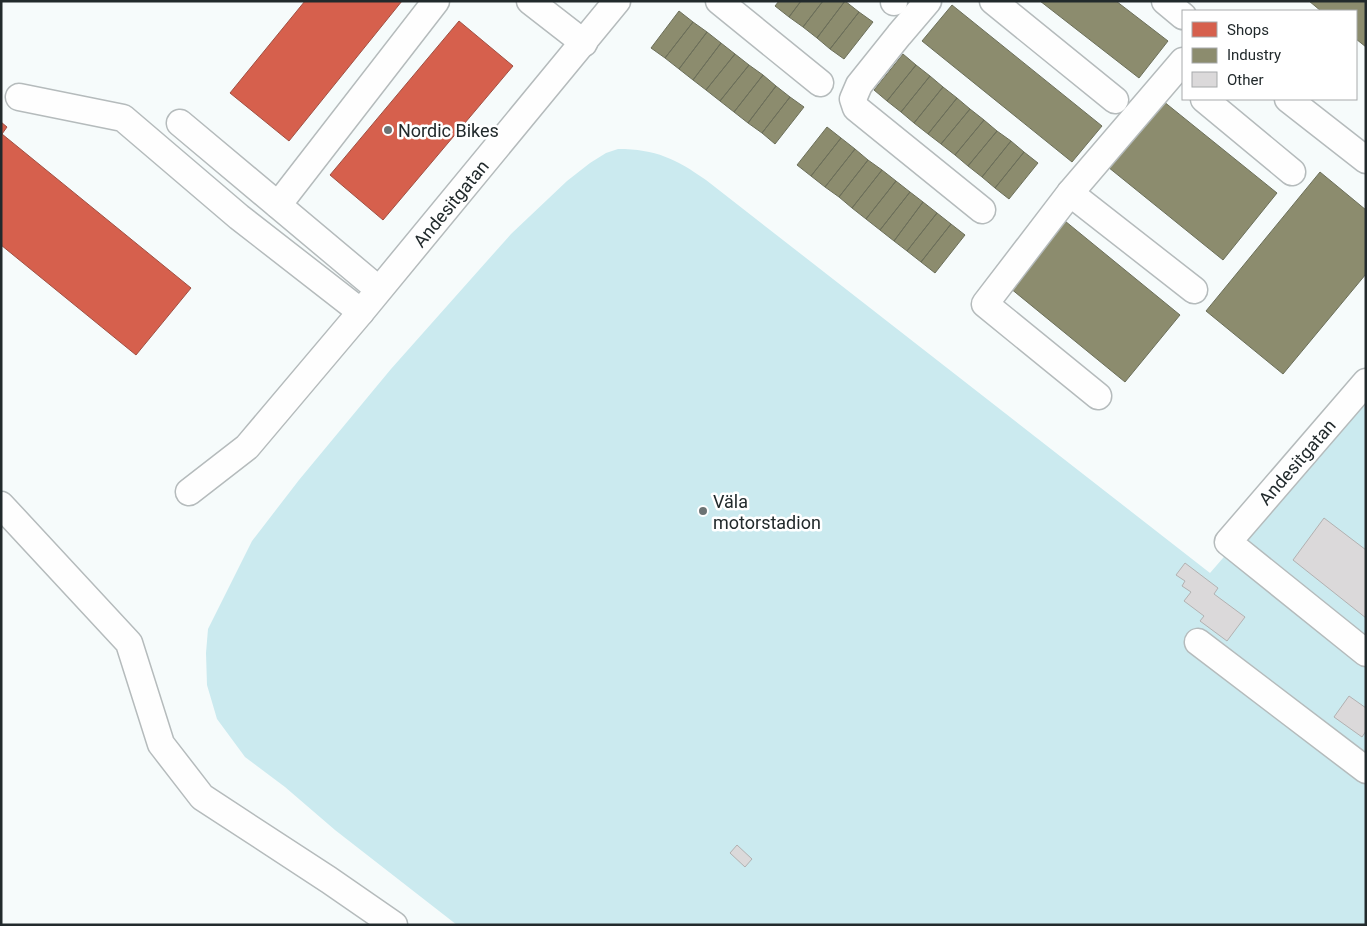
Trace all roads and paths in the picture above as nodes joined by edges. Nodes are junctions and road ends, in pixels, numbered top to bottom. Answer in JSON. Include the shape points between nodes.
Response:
{"nodes":[{"id":1,"x":436,"y":1,"type":"edge"},
{"id":2,"x":530,"y":1,"type":"edge"},
{"id":3,"x":617,"y":1,"type":"edge"},
{"id":4,"x":719,"y":1,"type":"edge"},
{"id":5,"x":928,"y":1,"type":"edge"},
{"id":6,"x":993,"y":1,"type":"edge"},
{"id":7,"x":1165,"y":1,"type":"edge"},
{"id":8,"x":1182,"y":15,"type":"edge"},
{"id":9,"x":584,"y":43,"type":"junction"},
{"id":10,"x":1180,"y":72,"type":"edge"},
{"id":11,"x":820,"y":83,"type":"dead end"},
{"id":12,"x":19,"y":97,"type":"dead end"},
{"id":13,"x":1115,"y":100,"type":"dead end"},
{"id":14,"x":1205,"y":100,"type":"edge"},
{"id":15,"x":1289,"y":100,"type":"edge"},
{"id":16,"x":180,"y":123,"type":"dead end"},
{"id":17,"x":1366,"y":160,"type":"edge"},
{"id":18,"x":1292,"y":172,"type":"dead end"},
{"id":19,"x":1070,"y":193,"type":"junction"},
{"id":20,"x":278,"y":205,"type":"junction"},
{"id":21,"x":982,"y":210,"type":"dead end"},
{"id":22,"x":378,"y":289,"type":"junction"},
{"id":23,"x":1194,"y":290,"type":"dead end"},
{"id":24,"x":361,"y":312,"type":"junction"},
{"id":25,"x":1366,"y":382,"type":"edge"},
{"id":26,"x":1098,"y":396,"type":"dead end"},
{"id":27,"x":189,"y":492,"type":"dead end"},
{"id":28,"x":1,"y":505,"type":"edge"},
{"id":29,"x":1198,"y":642,"type":"dead end"},
{"id":30,"x":1366,"y":653,"type":"edge"},
{"id":31,"x":1366,"y":770,"type":"edge"},
{"id":32,"x":394,"y":925,"type":"edge"}],
"edges":[{"from":1,"to":20,"type":"street"},
{"from":2,"to":9,"type":"street"},
{"from":3,"to":9,"type":"street","name":"Andesitgatan"},
{"from":4,"to":11,"type":"street"},
{"from":5,"to":21,"type":"street","via":[[860,85],[854,98],[856,108]]},
{"from":6,"to":13,"type":"street"},
{"from":7,"to":8,"type":"street"},
{"from":9,"to":22,"type":"street","name":"Andesitgatan"},
{"from":10,"to":19,"type":"street"},
{"from":12,"to":24,"type":"street","via":[[123,118],[239,217]]},
{"from":14,"to":18,"type":"street"},
{"from":15,"to":17,"type":"street"},
{"from":16,"to":20,"type":"street"},
{"from":19,"to":23,"type":"street"},
{"from":19,"to":26,"type":"street","via":[[986,304]]},
{"from":20,"to":22,"type":"street"},
{"from":22,"to":24,"type":"street","name":"Andesitgatan"},
{"from":24,"to":27,"type":"street","name":"Andesitgatan","via":[[247,447]]},
{"from":25,"to":30,"type":"street","name":"Andesitgatan","via":[[1228,542]]},
{"from":28,"to":32,"type":"street","via":[[128,643],[161,744],[202,797]]},
{"from":29,"to":31,"type":"street"}]}
